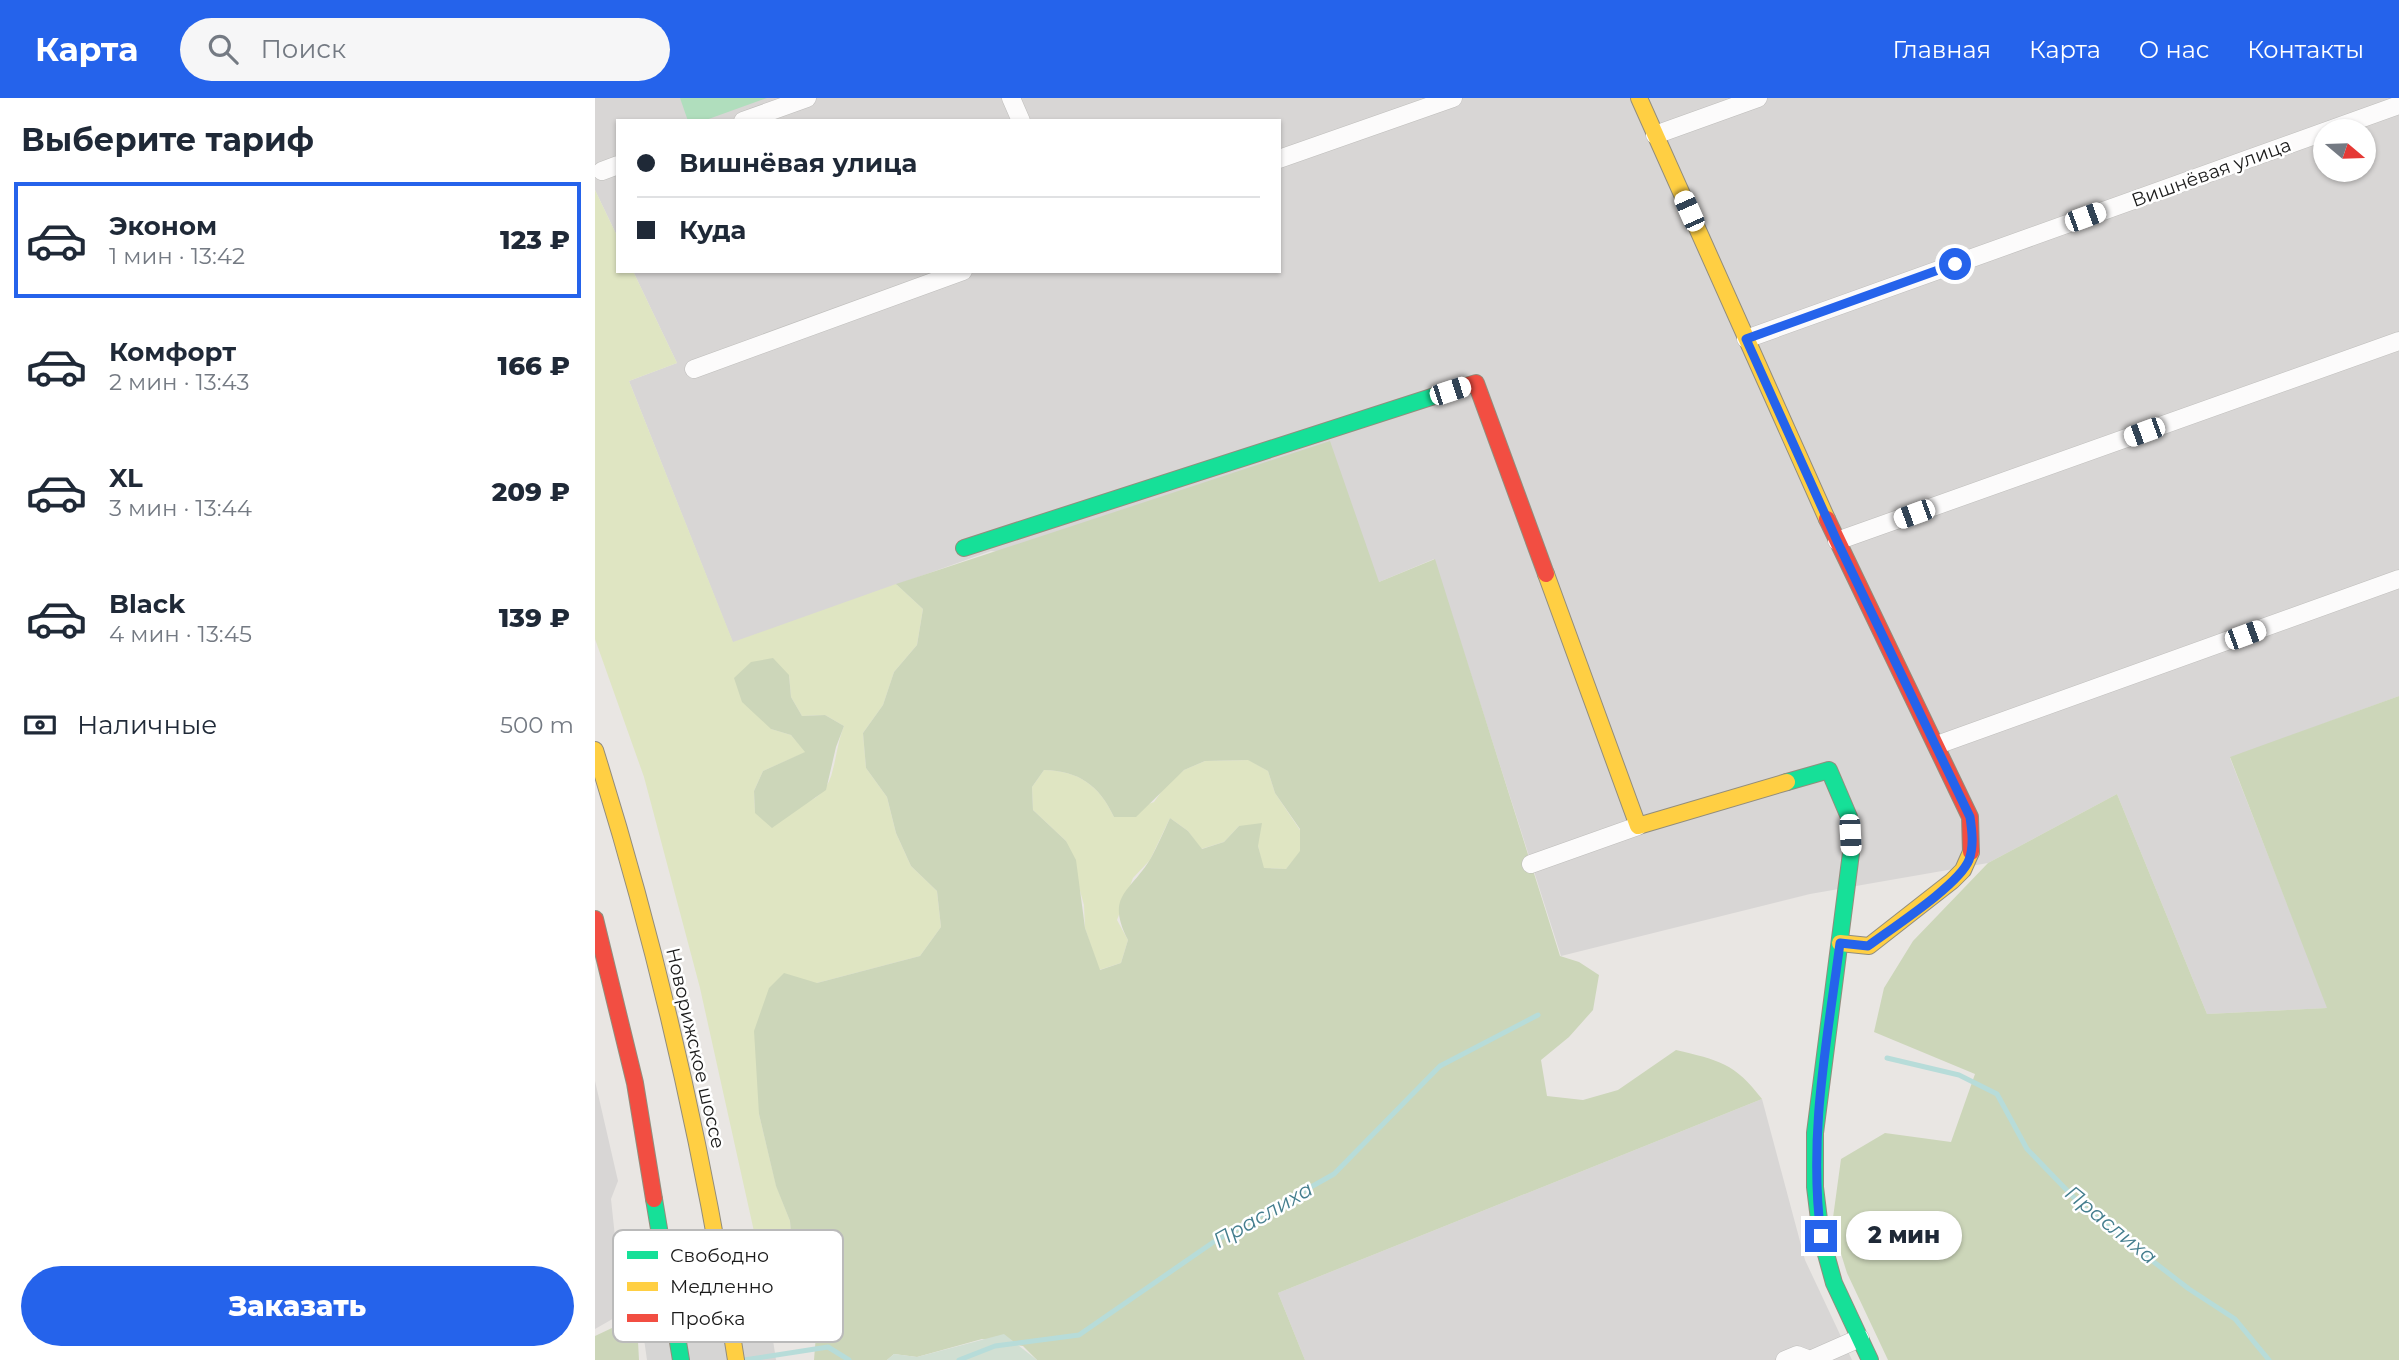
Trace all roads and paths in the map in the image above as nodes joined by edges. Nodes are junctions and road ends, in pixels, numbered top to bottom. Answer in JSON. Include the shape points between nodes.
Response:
{"nodes":[{"id":1,"x":807,"y":98,"type":"edge"},
{"id":2,"x":1010,"y":98,"type":"edge"},
{"id":3,"x":1453,"y":98,"type":"edge"},
{"id":4,"x":1639,"y":98,"type":"edge"},
{"id":5,"x":1758,"y":98,"type":"edge"},
{"id":6,"x":2399,"y":105,"type":"edge"},
{"id":7,"x":749,"y":119,"type":"edge"},
{"id":8,"x":1020,"y":119,"type":"edge"},
{"id":9,"x":1655,"y":135,"type":"junction"},
{"id":10,"x":1281,"y":158,"type":"edge"},
{"id":11,"x":958,"y":273,"type":"edge"},
{"id":12,"x":1746,"y":339,"type":"junction"},
{"id":13,"x":2399,"y":341,"type":"edge"},
{"id":14,"x":694,"y":369,"type":"dead end"},
{"id":15,"x":1837,"y":541,"type":"junction"},
{"id":16,"x":964,"y":548,"type":"dead end"},
{"id":17,"x":2399,"y":579,"type":"edge"},
{"id":18,"x":1937,"y":745,"type":"junction"},
{"id":19,"x":595,"y":750,"type":"edge"},
{"id":20,"x":1637,"y":826,"type":"junction"},
{"id":21,"x":1531,"y":864,"type":"dead end"},
{"id":22,"x":595,"y":919,"type":"edge"},
{"id":23,"x":1840,"y":943,"type":"junction"},
{"id":24,"x":660,"y":1230,"type":"edge"},
{"id":25,"x":713,"y":1230,"type":"edge"},
{"id":26,"x":1860,"y":1338,"type":"junction"},
{"id":27,"x":678,"y":1342,"type":"edge"},
{"id":28,"x":733,"y":1342,"type":"edge"},
{"id":29,"x":681,"y":1360,"type":"edge"},
{"id":30,"x":736,"y":1360,"type":"edge"},
{"id":31,"x":1785,"y":1360,"type":"edge"},
{"id":32,"x":1810,"y":1360,"type":"edge"},
{"id":33,"x":1870,"y":1360,"type":"edge"}],
"edges":[{"from":1,"to":7,"type":"street"},
{"from":2,"to":8,"type":"street"},
{"from":3,"to":10,"type":"street"},
{"from":4,"to":9,"type":"main road"},
{"from":5,"to":9,"type":"street"},
{"from":6,"to":12,"type":"street","name":"Вишнёвая улица"},
{"from":9,"to":12,"type":"main road"},
{"from":11,"to":14,"type":"street"},
{"from":12,"to":15,"type":"main road"},
{"from":13,"to":15,"type":"street"},
{"from":15,"to":18,"type":"main road"},
{"from":16,"to":20,"type":"main road","via":[[1476,383]]},
{"from":17,"to":18,"type":"street"},
{"from":18,"to":23,"type":"main road","via":[[1970,817],[1969,861],[1958,877],[1868,946]]},
{"from":19,"to":25,"type":"main road","name":"Новорижское шоссе","via":[[618,818],[677,1041]]},
{"from":20,"to":21,"type":"street"},
{"from":20,"to":23,"type":"main road","via":[[1829,770],[1849,817],[1851,853]]},
{"from":22,"to":24,"type":"main road","via":[[635,1083]]},
{"from":23,"to":26,"type":"main road","via":[[1815,1133],[1815,1187],[1821,1236],[1835,1283]]},
{"from":26,"to":32,"type":"street"},
{"from":26,"to":33,"type":"main road"},
{"from":27,"to":29,"type":"main road"},
{"from":28,"to":30,"type":"main road","name":"Новорижское шоссе"},
{"from":31,"to":32,"type":"street","via":[[1797,1355]]}]}
